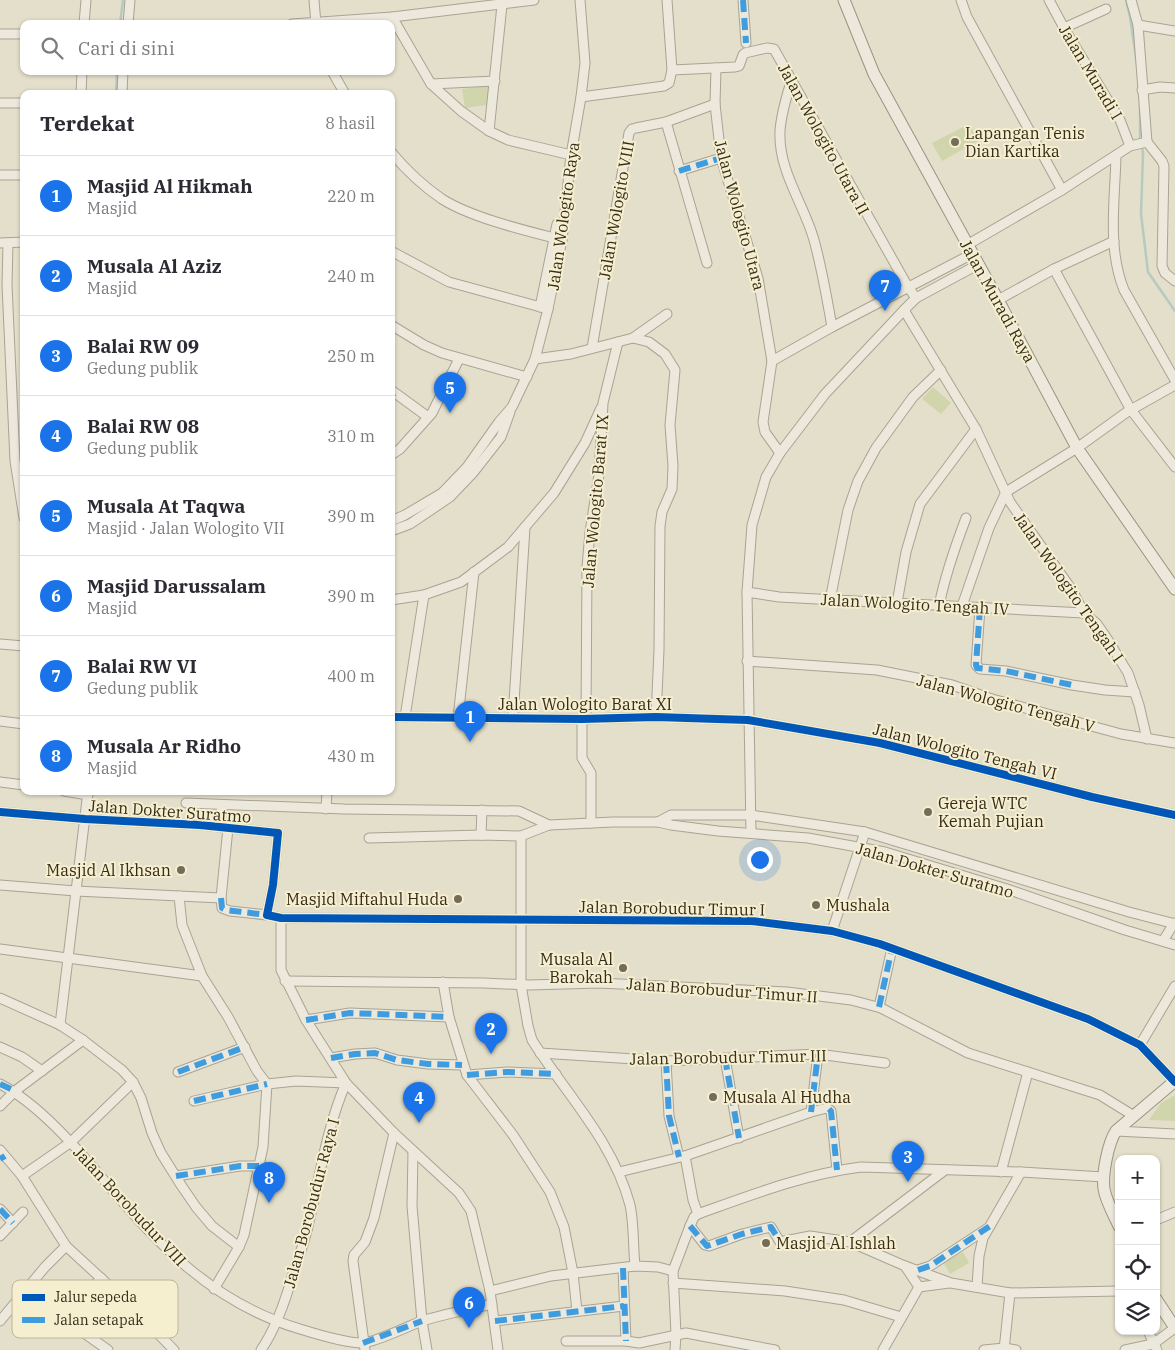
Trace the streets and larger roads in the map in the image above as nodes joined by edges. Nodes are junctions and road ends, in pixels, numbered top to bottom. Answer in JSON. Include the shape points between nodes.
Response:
{"nodes":[{"id":1,"x":86,"y":0,"type":"edge"},
{"id":2,"x":130,"y":0,"type":"edge"},
{"id":3,"x":314,"y":0,"type":"edge"},
{"id":4,"x":534,"y":0,"type":"edge"},
{"id":5,"x":580,"y":0,"type":"edge"},
{"id":6,"x":667,"y":0,"type":"edge"},
{"id":7,"x":743,"y":0,"type":"edge"},
{"id":8,"x":844,"y":0,"type":"edge"},
{"id":9,"x":961,"y":0,"type":"edge"},
{"id":10,"x":1049,"y":0,"type":"edge"},
{"id":11,"x":1131,"y":0,"type":"edge"},
{"id":12,"x":502,"y":5,"type":"junction"},
{"id":13,"x":1106,"y":9,"type":"dead end"},
{"id":14,"x":392,"y":17,"type":"junction"},
{"id":15,"x":84,"y":20,"type":"edge"},
{"id":16,"x":128,"y":20,"type":"edge"},
{"id":17,"x":316,"y":20,"type":"edge"},
{"id":18,"x":354,"y":20,"type":"edge"},
{"id":19,"x":394,"y":20,"type":"edge"},
{"id":20,"x":395,"y":22,"type":"edge"},
{"id":21,"x":1138,"y":25,"type":"junction"},
{"id":22,"x":1064,"y":28,"type":"junction"},
{"id":23,"x":1175,"y":31,"type":"edge"},
{"id":24,"x":0,"y":34,"type":"edge"},
{"id":25,"x":20,"y":34,"type":"edge"},
{"id":26,"x":746,"y":43,"type":"dead end"},
{"id":27,"x":716,"y":68,"type":"junction"},
{"id":28,"x":672,"y":70,"type":"junction"},
{"id":29,"x":82,"y":75,"type":"edge"},
{"id":30,"x":124,"y":75,"type":"edge"},
{"id":31,"x":334,"y":75,"type":"edge"},
{"id":32,"x":495,"y":82,"type":"junction"},
{"id":33,"x":791,"y":82,"type":"junction"},
{"id":34,"x":431,"y":84,"type":"junction"},
{"id":35,"x":1175,"y":88,"type":"edge"},
{"id":36,"x":81,"y":90,"type":"edge"},
{"id":37,"x":122,"y":90,"type":"edge"},
{"id":38,"x":343,"y":90,"type":"edge"},
{"id":39,"x":1142,"y":90,"type":"junction"},
{"id":40,"x":582,"y":97,"type":"junction"},
{"id":41,"x":0,"y":104,"type":"edge"},
{"id":42,"x":20,"y":104,"type":"edge"},
{"id":43,"x":714,"y":104,"type":"junction"},
{"id":44,"x":666,"y":122,"type":"junction"},
{"id":45,"x":488,"y":131,"type":"junction"},
{"id":46,"x":1146,"y":142,"type":"junction"},
{"id":47,"x":1133,"y":145,"type":"junction"},
{"id":48,"x":571,"y":155,"type":"junction"},
{"id":49,"x":1116,"y":156,"type":"junction"},
{"id":50,"x":395,"y":157,"type":"edge"},
{"id":51,"x":722,"y":158,"type":"junction"},
{"id":52,"x":679,"y":171,"type":"junction"},
{"id":53,"x":0,"y":175,"type":"edge"},
{"id":54,"x":20,"y":175,"type":"edge"},
{"id":55,"x":1062,"y":190,"type":"junction"},
{"id":56,"x":560,"y":223,"type":"junction"},
{"id":57,"x":535,"y":233,"type":"junction"},
{"id":58,"x":558,"y":239,"type":"junction"},
{"id":59,"x":1114,"y":241,"type":"junction"},
{"id":60,"x":20,"y":242,"type":"edge"},
{"id":61,"x":4,"y":243,"type":"edge"},
{"id":62,"x":970,"y":250,"type":"junction"},
{"id":63,"x":395,"y":253,"type":"edge"},
{"id":64,"x":707,"y":263,"type":"dead end"},
{"id":65,"x":979,"y":264,"type":"junction"},
{"id":66,"x":1054,"y":269,"type":"junction"},
{"id":67,"x":1175,"y":281,"type":"edge"},
{"id":68,"x":4,"y":284,"type":"edge"},
{"id":69,"x":908,"y":287,"type":"junction"},
{"id":70,"x":916,"y":298,"type":"junction"},
{"id":71,"x":998,"y":300,"type":"junction"},
{"id":72,"x":544,"y":308,"type":"junction"},
{"id":73,"x":904,"y":310,"type":"junction"},
{"id":74,"x":667,"y":314,"type":"dead end"},
{"id":75,"x":395,"y":327,"type":"edge"},
{"id":76,"x":832,"y":327,"type":"junction"},
{"id":77,"x":633,"y":338,"type":"junction"},
{"id":78,"x":618,"y":342,"type":"junction"},
{"id":79,"x":592,"y":348,"type":"junction"},
{"id":80,"x":459,"y":359,"type":"junction"},
{"id":81,"x":535,"y":359,"type":"junction"},
{"id":82,"x":772,"y":360,"type":"junction"},
{"id":83,"x":941,"y":370,"type":"junction"},
{"id":84,"x":527,"y":377,"type":"junction"},
{"id":85,"x":1175,"y":380,"type":"edge"},
{"id":86,"x":1175,"y":385,"type":"edge"},
{"id":87,"x":395,"y":394,"type":"edge"},
{"id":88,"x":603,"y":403,"type":"junction"},
{"id":89,"x":512,"y":407,"type":"junction"},
{"id":90,"x":1131,"y":410,"type":"junction"},
{"id":91,"x":428,"y":417,"type":"junction"},
{"id":92,"x":976,"y":429,"type":"junction"},
{"id":93,"x":1077,"y":448,"type":"junction"},
{"id":94,"x":395,"y":452,"type":"edge"},
{"id":95,"x":780,"y":453,"type":"junction"},
{"id":96,"x":1175,"y":468,"type":"edge"},
{"id":97,"x":1006,"y":492,"type":"junction"},
{"id":98,"x":20,"y":495,"type":"edge"},
{"id":99,"x":966,"y":518,"type":"dead end"},
{"id":100,"x":395,"y":519,"type":"edge"},
{"id":101,"x":525,"y":527,"type":"junction"},
{"id":102,"x":395,"y":530,"type":"edge"},
{"id":103,"x":474,"y":572,"type":"junction"},
{"id":104,"x":1173,"y":583,"type":"edge"},
{"id":105,"x":747,"y":592,"type":"junction"},
{"id":106,"x":424,"y":595,"type":"junction"},
{"id":107,"x":395,"y":599,"type":"edge"},
{"id":108,"x":830,"y":600,"type":"junction"},
{"id":109,"x":897,"y":604,"type":"junction"},
{"id":110,"x":939,"y":606,"type":"junction"},
{"id":111,"x":962,"y":606,"type":"junction"},
{"id":112,"x":980,"y":608,"type":"junction"},
{"id":113,"x":1084,"y":613,"type":"junction"},
{"id":114,"x":0,"y":644,"type":"edge"},
{"id":115,"x":20,"y":646,"type":"edge"},
{"id":116,"x":747,"y":660,"type":"junction"},
{"id":117,"x":1135,"y":692,"type":"junction"},
{"id":118,"x":395,"y":717,"type":"edge"},
{"id":119,"x":405,"y":717,"type":"junction"},
{"id":120,"x":656,"y":717,"type":"junction"},
{"id":121,"x":458,"y":718,"type":"junction"},
{"id":122,"x":513,"y":718,"type":"junction"},
{"id":123,"x":584,"y":719,"type":"junction"},
{"id":124,"x":748,"y":720,"type":"junction"},
{"id":125,"x":0,"y":721,"type":"edge"},
{"id":126,"x":20,"y":724,"type":"edge"},
{"id":127,"x":1148,"y":739,"type":"junction"},
{"id":128,"x":1175,"y":743,"type":"edge"},
{"id":129,"x":0,"y":782,"type":"edge"},
{"id":130,"x":20,"y":785,"type":"edge"},
{"id":131,"x":88,"y":795,"type":"edge"},
{"id":132,"x":328,"y":795,"type":"edge"},
{"id":133,"x":186,"y":803,"type":"dead end"},
{"id":134,"x":222,"y":805,"type":"junction"},
{"id":135,"x":326,"y":808,"type":"junction"},
{"id":136,"x":482,"y":810,"type":"junction"},
{"id":137,"x":0,"y":812,"type":"edge"},
{"id":138,"x":751,"y":815,"type":"junction"},
{"id":139,"x":1175,"y":815,"type":"edge"},
{"id":140,"x":85,"y":819,"type":"junction"},
{"id":141,"x":658,"y":822,"type":"junction"},
{"id":142,"x":591,"y":823,"type":"junction"},
{"id":143,"x":549,"y":825,"type":"junction"},
{"id":144,"x":224,"y":828,"type":"junction"},
{"id":145,"x":865,"y":832,"type":"junction"},
{"id":146,"x":751,"y":833,"type":"junction"},
{"id":147,"x":481,"y":835,"type":"junction"},
{"id":148,"x":521,"y":836,"type":"junction"},
{"id":149,"x":369,"y":838,"type":"dead end"},
{"id":150,"x":860,"y":847,"type":"junction"},
{"id":151,"x":0,"y":885,"type":"edge"},
{"id":152,"x":1046,"y":886,"type":"junction"},
{"id":153,"x":76,"y":891,"type":"junction"},
{"id":154,"x":180,"y":896,"type":"junction"},
{"id":155,"x":221,"y":898,"type":"junction"},
{"id":156,"x":1042,"y":901,"type":"junction"},
{"id":157,"x":266,"y":915,"type":"junction"},
{"id":158,"x":281,"y":918,"type":"junction"},
{"id":159,"x":521,"y":918,"type":"junction"},
{"id":160,"x":1174,"y":923,"type":"edge"},
{"id":161,"x":832,"y":931,"type":"junction"},
{"id":162,"x":1163,"y":941,"type":"junction"},
{"id":163,"x":1175,"y":945,"type":"edge"},
{"id":164,"x":892,"y":948,"type":"junction"},
{"id":165,"x":0,"y":949,"type":"edge"},
{"id":166,"x":67,"y":957,"type":"junction"},
{"id":167,"x":202,"y":976,"type":"junction"},
{"id":168,"x":286,"y":981,"type":"junction"},
{"id":169,"x":444,"y":982,"type":"junction"},
{"id":170,"x":521,"y":985,"type":"junction"},
{"id":171,"x":1175,"y":986,"type":"edge"},
{"id":172,"x":0,"y":998,"type":"edge"},
{"id":173,"x":879,"y":1007,"type":"junction"},
{"id":174,"x":450,"y":1017,"type":"junction"},
{"id":175,"x":306,"y":1020,"type":"junction"},
{"id":176,"x":60,"y":1025,"type":"junction"},
{"id":177,"x":83,"y":1040,"type":"junction"},
{"id":178,"x":1140,"y":1045,"type":"junction"},
{"id":179,"x":244,"y":1046,"type":"junction"},
{"id":180,"x":0,"y":1047,"type":"edge"},
{"id":181,"x":540,"y":1053,"type":"junction"},
{"id":182,"x":818,"y":1054,"type":"junction"},
{"id":183,"x":331,"y":1058,"type":"junction"},
{"id":184,"x":725,"y":1058,"type":"junction"},
{"id":185,"x":666,"y":1061,"type":"junction"},
{"id":186,"x":885,"y":1063,"type":"dead end"},
{"id":187,"x":462,"y":1065,"type":"junction"},
{"id":188,"x":42,"y":1071,"type":"junction"},
{"id":189,"x":178,"y":1072,"type":"dead end"},
{"id":190,"x":1028,"y":1072,"type":"junction"},
{"id":191,"x":556,"y":1074,"type":"junction"},
{"id":192,"x":466,"y":1075,"type":"junction"},
{"id":193,"x":134,"y":1082,"type":"junction"},
{"id":194,"x":1175,"y":1082,"type":"edge"},
{"id":195,"x":346,"y":1083,"type":"junction"},
{"id":196,"x":0,"y":1084,"type":"edge"},
{"id":197,"x":267,"y":1084,"type":"junction"},
{"id":198,"x":15,"y":1091,"type":"junction"},
{"id":199,"x":194,"y":1101,"type":"dead end"},
{"id":200,"x":0,"y":1106,"type":"edge"},
{"id":201,"x":811,"y":1112,"type":"junction"},
{"id":202,"x":1134,"y":1116,"type":"junction"},
{"id":203,"x":1116,"y":1131,"type":"junction"},
{"id":204,"x":394,"y":1133,"type":"junction"},
{"id":205,"x":1175,"y":1134,"type":"edge"},
{"id":206,"x":739,"y":1138,"type":"junction"},
{"id":207,"x":71,"y":1142,"type":"junction"},
{"id":208,"x":413,"y":1151,"type":"junction"},
{"id":209,"x":2,"y":1155,"type":"edge"},
{"id":210,"x":682,"y":1156,"type":"junction"},
{"id":211,"x":259,"y":1166,"type":"junction"},
{"id":212,"x":838,"y":1170,"type":"junction"},
{"id":213,"x":945,"y":1170,"type":"junction"},
{"id":214,"x":619,"y":1172,"type":"junction"},
{"id":215,"x":1001,"y":1172,"type":"junction"},
{"id":216,"x":1021,"y":1172,"type":"junction"},
{"id":217,"x":22,"y":1176,"type":"junction"},
{"id":218,"x":176,"y":1176,"type":"junction"},
{"id":219,"x":1104,"y":1177,"type":"junction"},
{"id":220,"x":0,"y":1209,"type":"edge"},
{"id":221,"x":23,"y":1212,"type":"dead end"},
{"id":222,"x":1175,"y":1212,"type":"edge"},
{"id":223,"x":698,"y":1214,"type":"junction"},
{"id":224,"x":1115,"y":1216,"type":"edge"},
{"id":225,"x":1160,"y":1218,"type":"edge"},
{"id":226,"x":13,"y":1223,"type":"junction"},
{"id":227,"x":690,"y":1226,"type":"junction"},
{"id":228,"x":990,"y":1226,"type":"junction"},
{"id":229,"x":0,"y":1236,"type":"edge"},
{"id":230,"x":850,"y":1242,"type":"junction"},
{"id":231,"x":66,"y":1246,"type":"junction"},
{"id":232,"x":240,"y":1246,"type":"junction"},
{"id":233,"x":635,"y":1266,"type":"junction"},
{"id":234,"x":905,"y":1266,"type":"junction"},
{"id":235,"x":623,"y":1268,"type":"junction"},
{"id":236,"x":918,"y":1270,"type":"junction"},
{"id":237,"x":673,"y":1271,"type":"junction"},
{"id":238,"x":573,"y":1274,"type":"junction"},
{"id":239,"x":101,"y":1278,"type":"edge"},
{"id":240,"x":34,"y":1280,"type":"edge"},
{"id":241,"x":673,"y":1283,"type":"junction"},
{"id":242,"x":951,"y":1283,"type":"junction"},
{"id":243,"x":919,"y":1287,"type":"junction"},
{"id":244,"x":977,"y":1287,"type":"junction"},
{"id":245,"x":214,"y":1289,"type":"junction"},
{"id":246,"x":490,"y":1291,"type":"junction"},
{"id":247,"x":1115,"y":1291,"type":"edge"},
{"id":248,"x":1010,"y":1293,"type":"junction"},
{"id":249,"x":492,"y":1304,"type":"junction"},
{"id":250,"x":1160,"y":1304,"type":"edge"},
{"id":251,"x":624,"y":1306,"type":"junction"},
{"id":252,"x":12,"y":1307,"type":"edge"},
{"id":253,"x":577,"y":1311,"type":"junction"},
{"id":254,"x":902,"y":1317,"type":"junction"},
{"id":255,"x":0,"y":1321,"type":"edge"},
{"id":256,"x":422,"y":1321,"type":"junction"},
{"id":257,"x":494,"y":1321,"type":"junction"},
{"id":258,"x":276,"y":1322,"type":"junction"},
{"id":259,"x":1175,"y":1328,"type":"edge"},
{"id":260,"x":676,"y":1334,"type":"junction"},
{"id":261,"x":1150,"y":1335,"type":"edge"},
{"id":262,"x":91,"y":1338,"type":"edge"},
{"id":263,"x":162,"y":1338,"type":"edge"},
{"id":264,"x":566,"y":1341,"type":"dead end"},
{"id":265,"x":626,"y":1341,"type":"junction"},
{"id":266,"x":364,"y":1347,"type":"edge"},
{"id":267,"x":1155,"y":1347,"type":"edge"},
{"id":268,"x":1004,"y":1349,"type":"edge"},
{"id":269,"x":108,"y":1350,"type":"edge"},
{"id":270,"x":174,"y":1350,"type":"edge"},
{"id":271,"x":261,"y":1350,"type":"edge"},
{"id":272,"x":427,"y":1350,"type":"edge"},
{"id":273,"x":498,"y":1350,"type":"edge"},
{"id":274,"x":675,"y":1350,"type":"edge"},
{"id":275,"x":774,"y":1350,"type":"edge"},
{"id":276,"x":883,"y":1350,"type":"edge"},
{"id":277,"x":984,"y":1350,"type":"edge"},
{"id":278,"x":1016,"y":1350,"type":"edge"},
{"id":279,"x":1125,"y":1350,"type":"edge"}],
"edges":[{"from":1,"to":15,"type":"street"},
{"from":2,"to":16,"type":"street"},
{"from":3,"to":17,"type":"street"},
{"from":4,"to":12,"type":"street"},
{"from":5,"to":40,"type":"street","name":"Jalan Wologito Raya","via":[[585,63]]},
{"from":6,"to":28,"type":"street"},
{"from":7,"to":26,"type":"street"},
{"from":8,"to":62,"type":"street","name":"Jalan Muradi Raya","via":[[874,74]]},
{"from":9,"to":55,"type":"street","via":[[967,17]]},
{"from":10,"to":22,"type":"street","name":"Jalan Muradi I"},
{"from":11,"to":21,"type":"street"},
{"from":12,"to":14,"type":"street"},
{"from":12,"to":32,"type":"street"},
{"from":13,"to":22,"type":"street"},
{"from":14,"to":18,"type":"street"},
{"from":14,"to":19,"type":"street"},
{"from":20,"to":34,"type":"street"},
{"from":21,"to":23,"type":"street"},
{"from":21,"to":39,"type":"street"},
{"from":22,"to":47,"type":"street","name":"Jalan Muradi I"},
{"from":24,"to":25,"type":"street"},
{"from":27,"to":28,"type":"street","name":"Jalan Wologito Utara II"},
{"from":27,"to":33,"type":"street","name":"Jalan Wologito Utara II","via":[[739,66],[745,53],[771,49],[776,52]]},
{"from":27,"to":43,"type":"street","name":"Jalan Wologito Utara"},
{"from":28,"to":40,"type":"street","via":[[670,80],[664,86]]},
{"from":29,"to":36,"type":"street"},
{"from":30,"to":37,"type":"street"},
{"from":31,"to":38,"type":"street"},
{"from":32,"to":34,"type":"street"},
{"from":32,"to":45,"type":"street"},
{"from":33,"to":69,"type":"street","name":"Jalan Wologito Utara II"},
{"from":33,"to":76,"type":"street","via":[[780,132],[782,152],[785,169],[814,240]]},
{"from":34,"to":45,"type":"street"},
{"from":35,"to":39,"type":"street"},
{"from":39,"to":46,"type":"street"},
{"from":40,"to":48,"type":"street","name":"Jalan Wologito Raya"},
{"from":41,"to":42,"type":"street"},
{"from":43,"to":44,"type":"street","name":"Jalan Wologito VIII"},
{"from":43,"to":51,"type":"street","name":"Jalan Wologito Utara"},
{"from":44,"to":52,"type":"street"},
{"from":44,"to":79,"type":"street","name":"Jalan Wologito VIII","via":[[632,129],[629,133]]},
{"from":45,"to":48,"type":"street","via":[[508,140]]},
{"from":46,"to":47,"type":"street"},
{"from":46,"to":67,"type":"street","via":[[1163,164],[1162,266]]},
{"from":47,"to":49,"type":"street"},
{"from":48,"to":56,"type":"street","name":"Jalan Wologito Raya"},
{"from":49,"to":55,"type":"street"},
{"from":49,"to":59,"type":"street"},
{"from":50,"to":57,"type":"street","via":[[406,170],[443,199],[472,213]]},
{"from":51,"to":52,"type":"street"},
{"from":51,"to":82,"type":"street","name":"Jalan Wologito Utara","via":[[758,278]]},
{"from":52,"to":64,"type":"street"},
{"from":53,"to":54,"type":"street"},
{"from":55,"to":62,"type":"street"},
{"from":56,"to":57,"type":"street"},
{"from":56,"to":58,"type":"street","name":"Jalan Wologito Raya"},
{"from":57,"to":58,"type":"street"},
{"from":58,"to":72,"type":"street","name":"Jalan Wologito Raya"},
{"from":59,"to":66,"type":"street"},
{"from":59,"to":85,"type":"street","via":[[1115,260],[1124,290]]},
{"from":60,"to":61,"type":"street"},
{"from":61,"to":68,"type":"street"},
{"from":62,"to":65,"type":"street","name":"Jalan Muradi Raya"},
{"from":62,"to":69,"type":"street"},
{"from":63,"to":72,"type":"street","via":[[449,282]]},
{"from":65,"to":70,"type":"street"},
{"from":65,"to":71,"type":"street","name":"Jalan Muradi Raya"},
{"from":66,"to":71,"type":"street"},
{"from":66,"to":90,"type":"street"},
{"from":68,"to":98,"type":"street","via":[[14,462]]},
{"from":69,"to":70,"type":"street","name":"Jalan Wologito Utara II"},
{"from":69,"to":76,"type":"street"},
{"from":70,"to":73,"type":"street"},
{"from":71,"to":93,"type":"street","name":"Jalan Muradi Raya"},
{"from":72,"to":81,"type":"street","name":"Jalan Wologito Raya"},
{"from":73,"to":83,"type":"street","name":"Jalan Wologito Tengah I"},
{"from":73,"to":95,"type":"street","via":[[825,394]]},
{"from":74,"to":77,"type":"street"},
{"from":75,"to":80,"type":"street","via":[[424,345]]},
{"from":76,"to":82,"type":"street"},
{"from":77,"to":78,"type":"street"},
{"from":77,"to":120,"type":"street","via":[[649,342],[665,354],[675,370],[670,425],[672,489],[660,526]]},
{"from":78,"to":79,"type":"street"},
{"from":78,"to":88,"type":"street","name":"Jalan Wologito Barat IX"},
{"from":79,"to":81,"type":"street"},
{"from":80,"to":84,"type":"street"},
{"from":80,"to":91,"type":"street"},
{"from":81,"to":84,"type":"street","name":"Jalan Wologito Raya"},
{"from":82,"to":95,"type":"street","name":"Jalan Wologito Utara","via":[[763,422]]},
{"from":83,"to":92,"type":"street","name":"Jalan Wologito Tengah I"},
{"from":83,"to":108,"type":"street","via":[[913,397],[876,448],[858,481],[848,510]]},
{"from":84,"to":89,"type":"street","name":"Jalan Wologito Raya"},
{"from":86,"to":90,"type":"street"},
{"from":87,"to":91,"type":"street"},
{"from":88,"to":101,"type":"street","via":[[585,443],[554,493]]},
{"from":88,"to":123,"type":"street","name":"Jalan Wologito Barat IX","via":[[599,475],[587,567]]},
{"from":89,"to":100,"type":"street","name":"Jalan Wologito Raya","via":[[442,493]]},
{"from":89,"to":102,"type":"street","via":[[501,437],[472,474],[450,497],[410,524]]},
{"from":90,"to":93,"type":"street"},
{"from":90,"to":96,"type":"street"},
{"from":91,"to":94,"type":"street"},
{"from":92,"to":97,"type":"street","name":"Jalan Wologito Tengah I"},
{"from":92,"to":109,"type":"street","via":[[920,504],[906,552]]},
{"from":93,"to":97,"type":"street"},
{"from":93,"to":104,"type":"street","name":"Jalan Muradi Raya"},
{"from":95,"to":105,"type":"street","via":[[766,477],[752,525]]},
{"from":97,"to":111,"type":"street","via":[[988,528]]},
{"from":97,"to":113,"type":"street","name":"Jalan Wologito Tengah I"},
{"from":99,"to":110,"type":"street"},
{"from":101,"to":103,"type":"street","via":[[508,547]]},
{"from":101,"to":122,"type":"street"},
{"from":103,"to":106,"type":"street","via":[[461,582]]},
{"from":103,"to":121,"type":"street"},
{"from":105,"to":108,"type":"street","name":"Jalan Wologito Tengah IV"},
{"from":105,"to":116,"type":"street"},
{"from":106,"to":107,"type":"street"},
{"from":106,"to":119,"type":"street"},
{"from":108,"to":109,"type":"street","name":"Jalan Wologito Tengah IV"},
{"from":109,"to":110,"type":"street","name":"Jalan Wologito Tengah IV"},
{"from":110,"to":111,"type":"street","name":"Jalan Wologito Tengah IV"},
{"from":111,"to":112,"type":"street","name":"Jalan Wologito Tengah IV"},
{"from":112,"to":113,"type":"street","name":"Jalan Wologito Tengah IV"},
{"from":112,"to":117,"type":"street","via":[[976,665],[980,669]]},
{"from":113,"to":117,"type":"street","name":"Jalan Wologito Tengah I","via":[[1108,640],[1128,673]]},
{"from":114,"to":115,"type":"street"},
{"from":116,"to":124,"type":"street"},
{"from":116,"to":127,"type":"street","name":"Jalan Wologito Tengah V","via":[[877,670],[933,681]]},
{"from":117,"to":127,"type":"street","name":"Jalan Wologito Tengah I"},
{"from":118,"to":119,"type":"street","name":"Jalan Wologito Barat XI"},
{"from":119,"to":121,"type":"street","name":"Jalan Wologito Barat XI"},
{"from":120,"to":123,"type":"street","name":"Jalan Wologito Barat XI"},
{"from":120,"to":124,"type":"street","name":"Jalan Wologito Barat XI"},
{"from":121,"to":122,"type":"street","name":"Jalan Wologito Barat XI"},
{"from":122,"to":123,"type":"street","name":"Jalan Wologito Barat XI"},
{"from":123,"to":142,"type":"street","name":"Jalan Wologito Barat IX","via":[[582,758],[591,773]]},
{"from":124,"to":138,"type":"street"},
{"from":124,"to":139,"type":"street","name":"Jalan Wologito Tengah VI","via":[[880,743]]},
{"from":125,"to":126,"type":"street"},
{"from":127,"to":128,"type":"street","name":"Jalan Wologito Tengah V"},
{"from":129,"to":130,"type":"street"},
{"from":131,"to":140,"type":"street"},
{"from":132,"to":135,"type":"street"},
{"from":133,"to":134,"type":"street","name":"Jalan Dokter Suratmo"},
{"from":134,"to":135,"type":"street","name":"Jalan Dokter Suratmo"},
{"from":134,"to":144,"type":"street"},
{"from":135,"to":136,"type":"street","name":"Jalan Dokter Suratmo"},
{"from":136,"to":143,"type":"street","name":"Jalan Dokter Suratmo","via":[[520,811]]},
{"from":136,"to":147,"type":"street"},
{"from":137,"to":140,"type":"street","name":"Jalan Dokter Suratmo"},
{"from":138,"to":141,"type":"street","name":"Jalan Dokter Suratmo","via":[[671,815]]},
{"from":138,"to":145,"type":"street","name":"Jalan Dokter Suratmo"},
{"from":138,"to":146,"type":"street"},
{"from":140,"to":144,"type":"street","name":"Jalan Dokter Suratmo"},
{"from":140,"to":153,"type":"street"},
{"from":141,"to":142,"type":"street","name":"Jalan Dokter Suratmo"},
{"from":141,"to":146,"type":"street","name":"Jalan Dokter Suratmo"},
{"from":142,"to":143,"type":"street","name":"Jalan Dokter Suratmo"},
{"from":143,"to":148,"type":"street","name":"Jalan Dokter Suratmo"},
{"from":144,"to":155,"type":"street"},
{"from":144,"to":157,"type":"street","name":"Jalan Dokter Suratmo","via":[[278,834]]},
{"from":145,"to":150,"type":"street"},
{"from":145,"to":152,"type":"street","name":"Jalan Dokter Suratmo"},
{"from":146,"to":150,"type":"street","name":"Jalan Dokter Suratmo"},
{"from":147,"to":148,"type":"street","name":"Jalan Dokter Suratmo"},
{"from":147,"to":149,"type":"street","name":"Jalan Dokter Suratmo"},
{"from":148,"to":159,"type":"street"},
{"from":150,"to":156,"type":"street","name":"Jalan Dokter Suratmo"},
{"from":150,"to":161,"type":"street"},
{"from":151,"to":153,"type":"street"},
{"from":152,"to":156,"type":"street"},
{"from":152,"to":160,"type":"street","name":"Jalan Dokter Suratmo"},
{"from":153,"to":154,"type":"street"},
{"from":153,"to":166,"type":"street"},
{"from":154,"to":155,"type":"street"},
{"from":154,"to":167,"type":"street","via":[[182,925]]},
{"from":155,"to":157,"type":"street","name":"Jalan Borobudur Timur I","via":[[222,908],[226,910]]},
{"from":156,"to":162,"type":"street","name":"Jalan Dokter Suratmo"},
{"from":157,"to":158,"type":"street","name":"Jalan Borobudur Timur I"},
{"from":158,"to":159,"type":"street","name":"Jalan Borobudur Timur I"},
{"from":158,"to":168,"type":"street","via":[[281,970]]},
{"from":159,"to":161,"type":"street","name":"Jalan Borobudur Timur I","via":[[752,921]]},
{"from":159,"to":170,"type":"street"},
{"from":160,"to":162,"type":"street"},
{"from":161,"to":164,"type":"street","name":"Jalan Borobudur Timur I"},
{"from":162,"to":163,"type":"street","name":"Jalan Dokter Suratmo"},
{"from":164,"to":173,"type":"street"},
{"from":164,"to":178,"type":"street","name":"Jalan Borobudur Timur I","via":[[1088,1019]]},
{"from":165,"to":166,"type":"street"},
{"from":166,"to":167,"type":"street"},
{"from":166,"to":176,"type":"street"},
{"from":167,"to":179,"type":"street"},
{"from":168,"to":169,"type":"street","name":"Jalan Borobudur Timur II"},
{"from":168,"to":175,"type":"street"},
{"from":169,"to":170,"type":"street","name":"Jalan Borobudur Timur II"},
{"from":169,"to":174,"type":"street"},
{"from":170,"to":173,"type":"street","name":"Jalan Borobudur Timur II","via":[[599,983],[786,992]]},
{"from":170,"to":181,"type":"street","via":[[528,1026]]},
{"from":171,"to":178,"type":"street"},
{"from":172,"to":176,"type":"street"},
{"from":173,"to":190,"type":"street","name":"Jalan Borobudur Timur II","via":[[968,1053]]},
{"from":174,"to":175,"type":"street","via":[[350,1013]]},
{"from":174,"to":187,"type":"street"},
{"from":175,"to":183,"type":"street"},
{"from":176,"to":177,"type":"street"},
{"from":177,"to":188,"type":"street"},
{"from":177,"to":193,"type":"street"},
{"from":178,"to":194,"type":"street","name":"Jalan Borobudur Timur I"},
{"from":179,"to":189,"type":"street"},
{"from":179,"to":197,"type":"street"},
{"from":180,"to":188,"type":"street"},
{"from":181,"to":185,"type":"street","name":"Jalan Borobudur Timur III"},
{"from":181,"to":191,"type":"street"},
{"from":182,"to":184,"type":"street","name":"Jalan Borobudur Timur III"},
{"from":182,"to":186,"type":"street","name":"Jalan Borobudur Timur III"},
{"from":182,"to":201,"type":"street"},
{"from":183,"to":187,"type":"street","via":[[375,1053],[398,1060]]},
{"from":183,"to":195,"type":"street"},
{"from":184,"to":185,"type":"street","name":"Jalan Borobudur Timur III"},
{"from":184,"to":206,"type":"street"},
{"from":185,"to":210,"type":"street","via":[[669,1116]]},
{"from":187,"to":192,"type":"street"},
{"from":188,"to":198,"type":"street"},
{"from":190,"to":202,"type":"street","name":"Jalan Borobudur Timur II","via":[[1100,1095]]},
{"from":190,"to":215,"type":"street"},
{"from":191,"to":192,"type":"street","via":[[507,1072]]},
{"from":191,"to":214,"type":"street","via":[[591,1123]]},
{"from":192,"to":238,"type":"street","via":[[513,1135],[550,1192],[564,1226]]},
{"from":193,"to":207,"type":"street"},
{"from":193,"to":218,"type":"street","via":[[152,1133]]},
{"from":194,"to":202,"type":"street"},
{"from":195,"to":197,"type":"street","via":[[296,1081]]},
{"from":195,"to":204,"type":"street"},
{"from":195,"to":258,"type":"street","name":"Jalan Borobudur Raya I","via":[[322,1162],[308,1225]]},
{"from":196,"to":198,"type":"street","name":"Jalan Borobudur VIII"},
{"from":197,"to":199,"type":"street"},
{"from":197,"to":211,"type":"street"},
{"from":198,"to":200,"type":"street"},
{"from":198,"to":207,"type":"street","name":"Jalan Borobudur VIII"},
{"from":201,"to":206,"type":"street"},
{"from":201,"to":212,"type":"street","via":[[827,1108],[831,1111]]},
{"from":202,"to":203,"type":"street"},
{"from":203,"to":205,"type":"street"},
{"from":203,"to":219,"type":"street","via":[[1108,1150]]},
{"from":204,"to":208,"type":"street"},
{"from":204,"to":266,"type":"street","via":[[374,1218],[353,1261]]},
{"from":206,"to":210,"type":"street"},
{"from":207,"to":217,"type":"street","name":"Jalan Borobudur VIII"},
{"from":207,"to":245,"type":"street","name":"Jalan Borobudur VIII","via":[[176,1259]]},
{"from":208,"to":246,"type":"street","via":[[459,1193],[472,1211]]},
{"from":208,"to":256,"type":"street","via":[[412,1206]]},
{"from":209,"to":217,"type":"street"},
{"from":210,"to":214,"type":"street"},
{"from":210,"to":223,"type":"street"},
{"from":211,"to":218,"type":"street"},
{"from":211,"to":232,"type":"street"},
{"from":212,"to":213,"type":"street","via":[[861,1167]]},
{"from":212,"to":223,"type":"street"},
{"from":213,"to":215,"type":"street"},
{"from":213,"to":230,"type":"street"},
{"from":214,"to":233,"type":"street","via":[[630,1206]]},
{"from":215,"to":216,"type":"street"},
{"from":216,"to":219,"type":"street"},
{"from":216,"to":228,"type":"street"},
{"from":217,"to":231,"type":"street"},
{"from":218,"to":232,"type":"street","via":[[212,1226]]},
{"from":219,"to":224,"type":"street","via":[[1104,1190]]},
{"from":220,"to":226,"type":"street"},
{"from":221,"to":226,"type":"street"},
{"from":222,"to":225,"type":"street"},
{"from":223,"to":227,"type":"street"},
{"from":226,"to":229,"type":"street"},
{"from":227,"to":230,"type":"street","via":[[707,1246],[771,1227],[780,1242],[810,1236]]},
{"from":227,"to":237,"type":"street"},
{"from":228,"to":236,"type":"street","via":[[930,1266]]},
{"from":228,"to":244,"type":"street","via":[[979,1256]]},
{"from":230,"to":234,"type":"street"},
{"from":231,"to":239,"type":"street"},
{"from":231,"to":240,"type":"street"},
{"from":232,"to":245,"type":"street"},
{"from":233,"to":235,"type":"street"},
{"from":233,"to":237,"type":"street"},
{"from":234,"to":236,"type":"street"},
{"from":234,"to":243,"type":"street"},
{"from":235,"to":238,"type":"street"},
{"from":235,"to":251,"type":"street"},
{"from":236,"to":242,"type":"street"},
{"from":237,"to":241,"type":"street"},
{"from":238,"to":246,"type":"street"},
{"from":238,"to":253,"type":"street"},
{"from":241,"to":254,"type":"street","via":[[795,1292],[844,1300]]},
{"from":241,"to":260,"type":"street"},
{"from":242,"to":243,"type":"street"},
{"from":242,"to":244,"type":"street"},
{"from":243,"to":254,"type":"street"},
{"from":244,"to":248,"type":"street"},
{"from":245,"to":258,"type":"street","name":"Jalan Borobudur VIII"},
{"from":246,"to":249,"type":"street"},
{"from":247,"to":248,"type":"street"},
{"from":248,"to":268,"type":"street"},
{"from":249,"to":256,"type":"street"},
{"from":249,"to":257,"type":"street"},
{"from":250,"to":259,"type":"street"},
{"from":251,"to":253,"type":"street"},
{"from":251,"to":265,"type":"street"},
{"from":252,"to":255,"type":"street"},
{"from":253,"to":257,"type":"street"},
{"from":254,"to":276,"type":"street"},
{"from":256,"to":266,"type":"street"},
{"from":256,"to":272,"type":"street"},
{"from":257,"to":273,"type":"street"},
{"from":258,"to":266,"type":"street","name":"Jalan Borobudur VIII"},
{"from":258,"to":271,"type":"street","name":"Jalan Borobudur Raya I"},
{"from":259,"to":267,"type":"street"},
{"from":260,"to":265,"type":"street","via":[[646,1343]]},
{"from":260,"to":274,"type":"street"},
{"from":260,"to":275,"type":"street","via":[[695,1333]]},
{"from":261,"to":267,"type":"street"},
{"from":262,"to":269,"type":"street"},
{"from":263,"to":270,"type":"street"},
{"from":264,"to":265,"type":"street"},
{"from":267,"to":279,"type":"street"},
{"from":268,"to":277,"type":"street"},
{"from":268,"to":278,"type":"street"}]}
